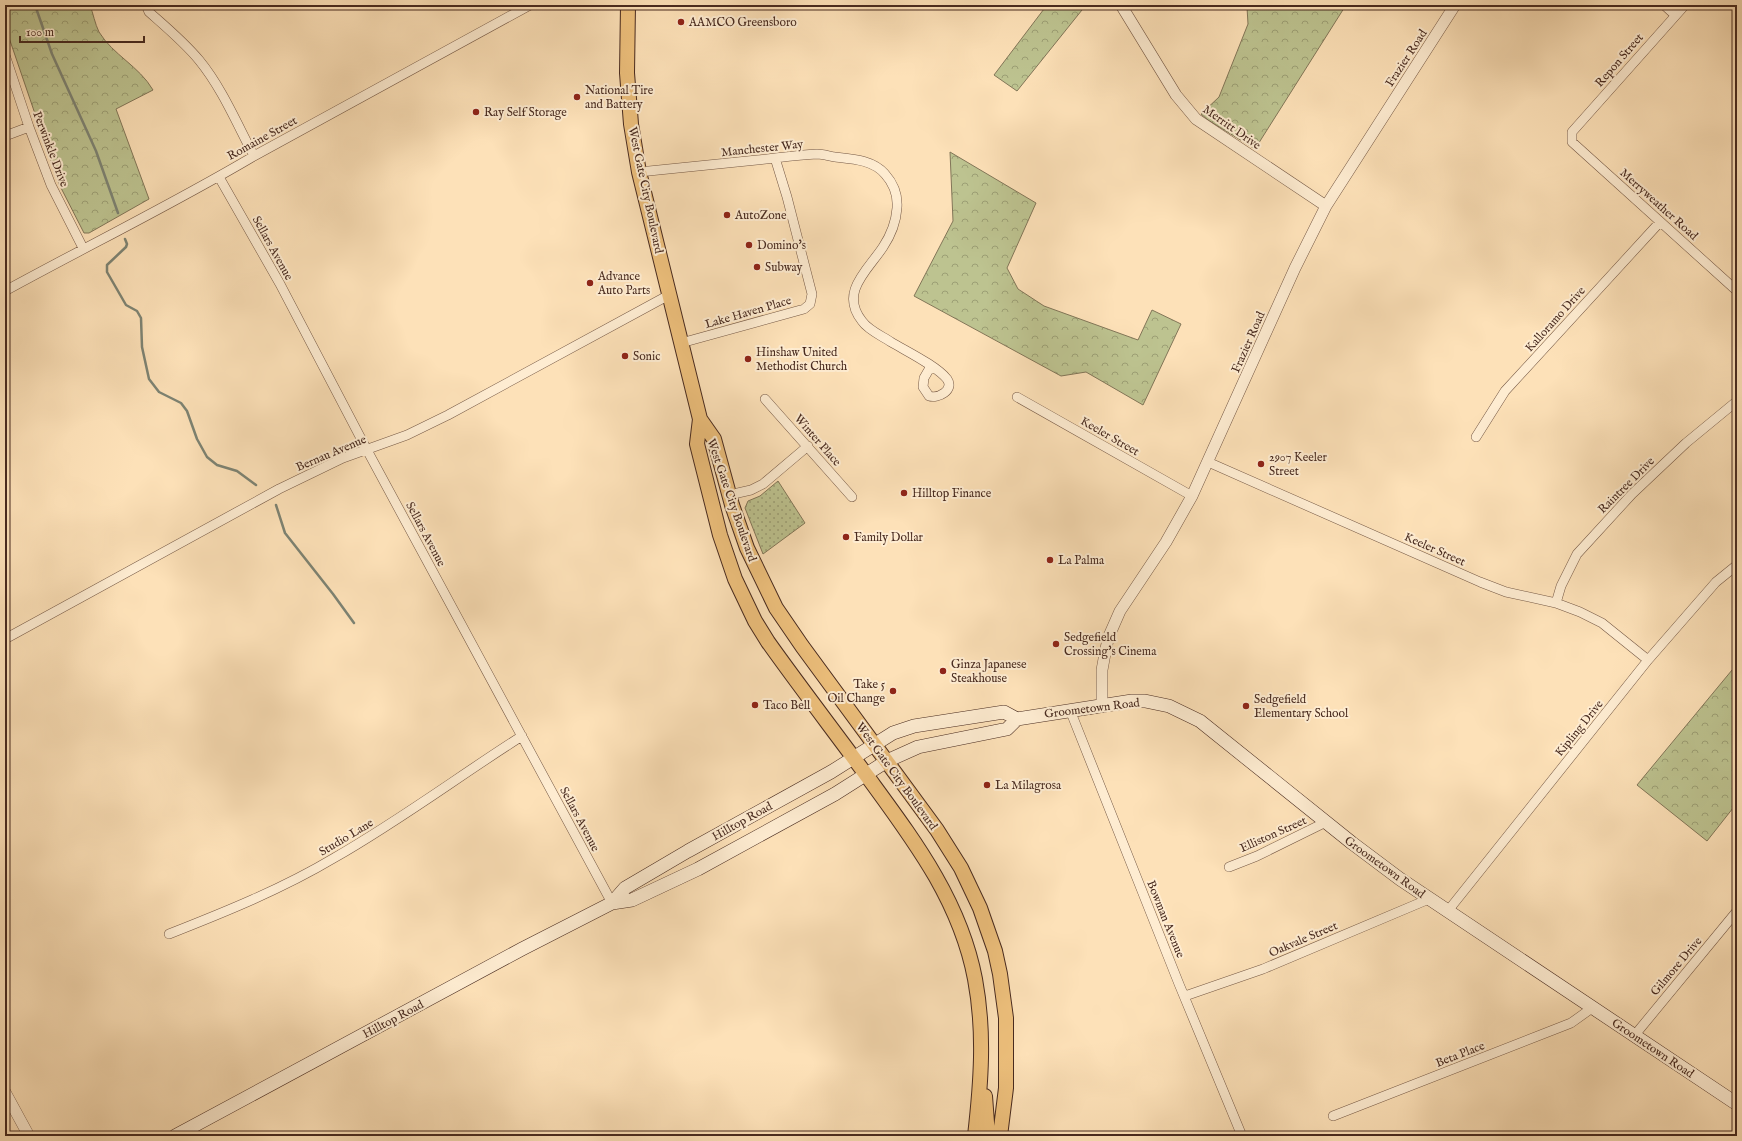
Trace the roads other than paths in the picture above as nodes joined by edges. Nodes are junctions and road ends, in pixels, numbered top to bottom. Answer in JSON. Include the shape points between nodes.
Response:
{"nodes":[{"id":1,"x":146,"y":5,"type":"edge"},
{"id":2,"x":530,"y":5,"type":"edge"},
{"id":3,"x":628,"y":5,"type":"edge"},
{"id":4,"x":1121,"y":5,"type":"edge"},
{"id":5,"x":1455,"y":5,"type":"edge"},
{"id":6,"x":1664,"y":5,"type":"edge"},
{"id":7,"x":1685,"y":5,"type":"edge"},
{"id":8,"x":1676,"y":15,"type":"junction"},
{"id":9,"x":5,"y":55,"type":"edge"},
{"id":10,"x":29,"y":128,"type":"junction"},
{"id":11,"x":1572,"y":132,"type":"joint"},
{"id":12,"x":5,"y":136,"type":"edge"},
{"id":13,"x":254,"y":156,"type":"junction"},
{"id":14,"x":775,"y":158,"type":"junction"},
{"id":15,"x":639,"y":172,"type":"junction"},
{"id":16,"x":219,"y":177,"type":"junction"},
{"id":17,"x":1326,"y":206,"type":"junction"},
{"id":18,"x":1660,"y":222,"type":"junction"},
{"id":19,"x":83,"y":248,"type":"junction"},
{"id":20,"x":5,"y":291,"type":"edge"},
{"id":21,"x":1737,"y":291,"type":"edge"},
{"id":22,"x":669,"y":295,"type":"junction"},
{"id":23,"x":681,"y":343,"type":"junction"},
{"id":24,"x":931,"y":366,"type":"dead end"},
{"id":25,"x":1017,"y":397,"type":"dead end"},
{"id":26,"x":765,"y":399,"type":"dead end"},
{"id":27,"x":1737,"y":401,"type":"edge"},
{"id":28,"x":700,"y":419,"type":"junction"},
{"id":29,"x":1476,"y":437,"type":"dead end"},
{"id":30,"x":808,"y":446,"type":"junction"},
{"id":31,"x":367,"y":450,"type":"junction"},
{"id":32,"x":1208,"y":462,"type":"junction"},
{"id":33,"x":729,"y":495,"type":"junction"},
{"id":34,"x":1192,"y":496,"type":"junction"},
{"id":35,"x":852,"y":497,"type":"dead end"},
{"id":36,"x":1737,"y":565,"type":"edge"},
{"id":37,"x":1556,"y":603,"type":"junction"},
{"id":38,"x":6,"y":636,"type":"edge"},
{"id":39,"x":1648,"y":660,"type":"junction"},
{"id":40,"x":1102,"y":705,"type":"junction"},
{"id":41,"x":1070,"y":710,"type":"junction"},
{"id":42,"x":1017,"y":718,"type":"junction"},
{"id":43,"x":522,"y":736,"type":"junction"},
{"id":44,"x":875,"y":744,"type":"junction"},
{"id":45,"x":854,"y":758,"type":"junction"},
{"id":46,"x":887,"y":761,"type":"junction"},
{"id":47,"x":866,"y":774,"type":"junction"},
{"id":48,"x":1326,"y":822,"type":"junction"},
{"id":49,"x":1229,"y":867,"type":"dead end"},
{"id":50,"x":1429,"y":899,"type":"junction"},
{"id":51,"x":612,"y":902,"type":"junction"},
{"id":52,"x":1737,"y":911,"type":"edge"},
{"id":53,"x":1448,"y":912,"type":"junction"},
{"id":54,"x":169,"y":934,"type":"dead end"},
{"id":55,"x":1185,"y":996,"type":"junction"},
{"id":56,"x":1592,"y":1008,"type":"junction"},
{"id":57,"x":1634,"y":1036,"type":"junction"},
{"id":58,"x":981,"y":1064,"type":"junction"},
{"id":59,"x":5,"y":1092,"type":"edge"},
{"id":60,"x":1737,"y":1104,"type":"edge"},
{"id":61,"x":1333,"y":1116,"type":"dead end"},
{"id":62,"x":29,"y":1136,"type":"edge"},
{"id":63,"x":175,"y":1136,"type":"edge"},
{"id":64,"x":975,"y":1136,"type":"edge"},
{"id":65,"x":988,"y":1136,"type":"edge"},
{"id":66,"x":1000,"y":1136,"type":"edge"},
{"id":67,"x":1242,"y":1136,"type":"edge"}],
"edges":[{"from":1,"to":13,"type":"street","via":[[149,12],[184,43],[200,62],[215,83]]},
{"from":2,"to":13,"type":"street","name":"Romaine Street"},
{"from":3,"to":15,"type":"main road","name":"West Gate City Boulevard","via":[[627,73],[631,124]]},
{"from":4,"to":17,"type":"street","name":"Merritt Drive","via":[[1176,95],[1196,119]]},
{"from":5,"to":17,"type":"street","name":"Frazier Road"},
{"from":6,"to":8,"type":"street"},
{"from":7,"to":8,"type":"street","name":"Repon Street"},
{"from":8,"to":11,"type":"street","name":"Repon Street"},
{"from":9,"to":10,"type":"street","name":"Perwinkle Drive"},
{"from":10,"to":12,"type":"street"},
{"from":10,"to":19,"type":"street","name":"Perwinkle Drive","via":[[51,185]]},
{"from":11,"to":18,"type":"street","name":"Merryweather Road","via":[[1572,142]]},
{"from":13,"to":16,"type":"street","name":"Romaine Street"},
{"from":14,"to":15,"type":"street","name":"Manchester Way"},
{"from":14,"to":23,"type":"street","name":"Lake Haven Place","via":[[788,197],[812,294],[810,304],[804,309]]},
{"from":14,"to":24,"type":"street","name":"Manchester Way","via":[[819,154],[855,158],[884,173],[891,182],[897,198],[896,218],[883,247],[858,282],[853,294],[855,308],[862,322],[872,330]]},
{"from":15,"to":22,"type":"main road","name":"West Gate City Boulevard"},
{"from":16,"to":19,"type":"street","name":"Romaine Street"},
{"from":16,"to":31,"type":"street","name":"Sellars Avenue","via":[[280,284]]},
{"from":17,"to":32,"type":"street","name":"Frazier Road","via":[[1295,268]]},
{"from":18,"to":21,"type":"street","name":"Merryweather Road"},
{"from":18,"to":29,"type":"street","name":"Kalloramo Drive","via":[[1505,391]]},
{"from":19,"to":20,"type":"street","name":"Romaine Street"},
{"from":22,"to":23,"type":"main road","name":"West Gate City Boulevard"},
{"from":22,"to":31,"type":"street","name":"Bernau Avenue","via":[[448,415],[407,435]]},
{"from":23,"to":28,"type":"main road","name":"West Gate City Boulevard"},
{"from":25,"to":34,"type":"street","name":"Keeler Street"},
{"from":26,"to":30,"type":"street","name":"Winter Place"},
{"from":27,"to":37,"type":"street","name":"Raintree Drive","via":[[1686,443],[1632,494],[1582,549],[1570,567]]},
{"from":28,"to":33,"type":"main road","name":"West Gate City Boulevard","via":[[714,439]]},
{"from":28,"to":45,"type":"main road","name":"West Gate City Boulevard","via":[[697,444],[719,534],[735,579],[768,642]]},
{"from":30,"to":33,"type":"street","via":[[763,484],[751,490]]},
{"from":30,"to":35,"type":"street","name":"Winter Place"},
{"from":31,"to":38,"type":"street","name":"Bernau Avenue","via":[[343,458],[279,489]]},
{"from":31,"to":43,"type":"street","name":"Sellars Avenue"},
{"from":32,"to":34,"type":"street","name":"Frazier Road"},
{"from":32,"to":37,"type":"street","name":"Keeler Street","via":[[1480,582],[1506,592]]},
{"from":33,"to":44,"type":"main road","name":"West Gate City Boulevard","via":[[747,548],[776,608]]},
{"from":34,"to":40,"type":"street","name":"Frazier Road","via":[[1114,623],[1104,659]]},
{"from":36,"to":39,"type":"street","name":"Kipling Drive","via":[[1716,582]]},
{"from":37,"to":39,"type":"street","name":"Keeler Street","via":[[1602,623]]},
{"from":39,"to":53,"type":"street","name":"Kipling Drive"},
{"from":40,"to":41,"type":"main road","name":"Groometown Road"},
{"from":40,"to":48,"type":"main road","name":"Groometown Road","via":[[1145,701],[1169,706],[1191,715],[1210,727]]},
{"from":41,"to":42,"type":"main road","name":"Groometown Road"},
{"from":41,"to":55,"type":"street","name":"Bowman Avenue"},
{"from":42,"to":44,"type":"main road","name":"Groometown Road","via":[[1004,712],[914,726],[893,733]]},
{"from":42,"to":46,"type":"main road","via":[[1007,730],[918,747]]},
{"from":43,"to":51,"type":"street","name":"Sellars Avenue"},
{"from":43,"to":54,"type":"street","name":"Studio Lane","via":[[382,830],[332,859],[224,913]]},
{"from":44,"to":45,"type":"main road","name":"Hilltop Road"},
{"from":44,"to":46,"type":"main road","name":"West Gate City Boulevard"},
{"from":45,"to":47,"type":"main road","name":"West Gate City Boulevard"},
{"from":45,"to":51,"type":"main road","name":"Hilltop Road","via":[[625,888]]},
{"from":46,"to":47,"type":"main road"},
{"from":46,"to":66,"type":"main road","name":"West Gate City Boulevard","via":[[925,812],[961,868],[980,908],[995,951],[1004,996],[1007,1040],[1006,1088]]},
{"from":47,"to":51,"type":"main road","name":"Hilltop Road","via":[[835,794],[698,869],[632,900]]},
{"from":47,"to":58,"type":"main road","name":"West Gate City Boulevard","via":[[928,862],[956,918],[975,979],[981,1020]]},
{"from":48,"to":49,"type":"street","name":"Elliston Street"},
{"from":48,"to":50,"type":"main road","name":"Groometown Road","via":[[1378,864]]},
{"from":50,"to":53,"type":"main road","name":"Groometown Road"},
{"from":50,"to":55,"type":"street","name":"Oakvale Street","via":[[1263,969]]},
{"from":51,"to":63,"type":"main road","name":"Hilltop Road"},
{"from":52,"to":57,"type":"street","name":"Gilmore Drive"},
{"from":53,"to":56,"type":"main road","name":"Groometown Road"},
{"from":55,"to":67,"type":"street","name":"Bowman Avenue"},
{"from":56,"to":57,"type":"main road","name":"Groometown Road"},
{"from":56,"to":61,"type":"street","name":"Beta Place","via":[[1571,1023]]},
{"from":57,"to":60,"type":"main road","name":"Groometown Road"},
{"from":58,"to":64,"type":"main road","name":"West Gate City Boulevard"},
{"from":58,"to":65,"type":"main road"},
{"from":59,"to":62,"type":"street"}]}
